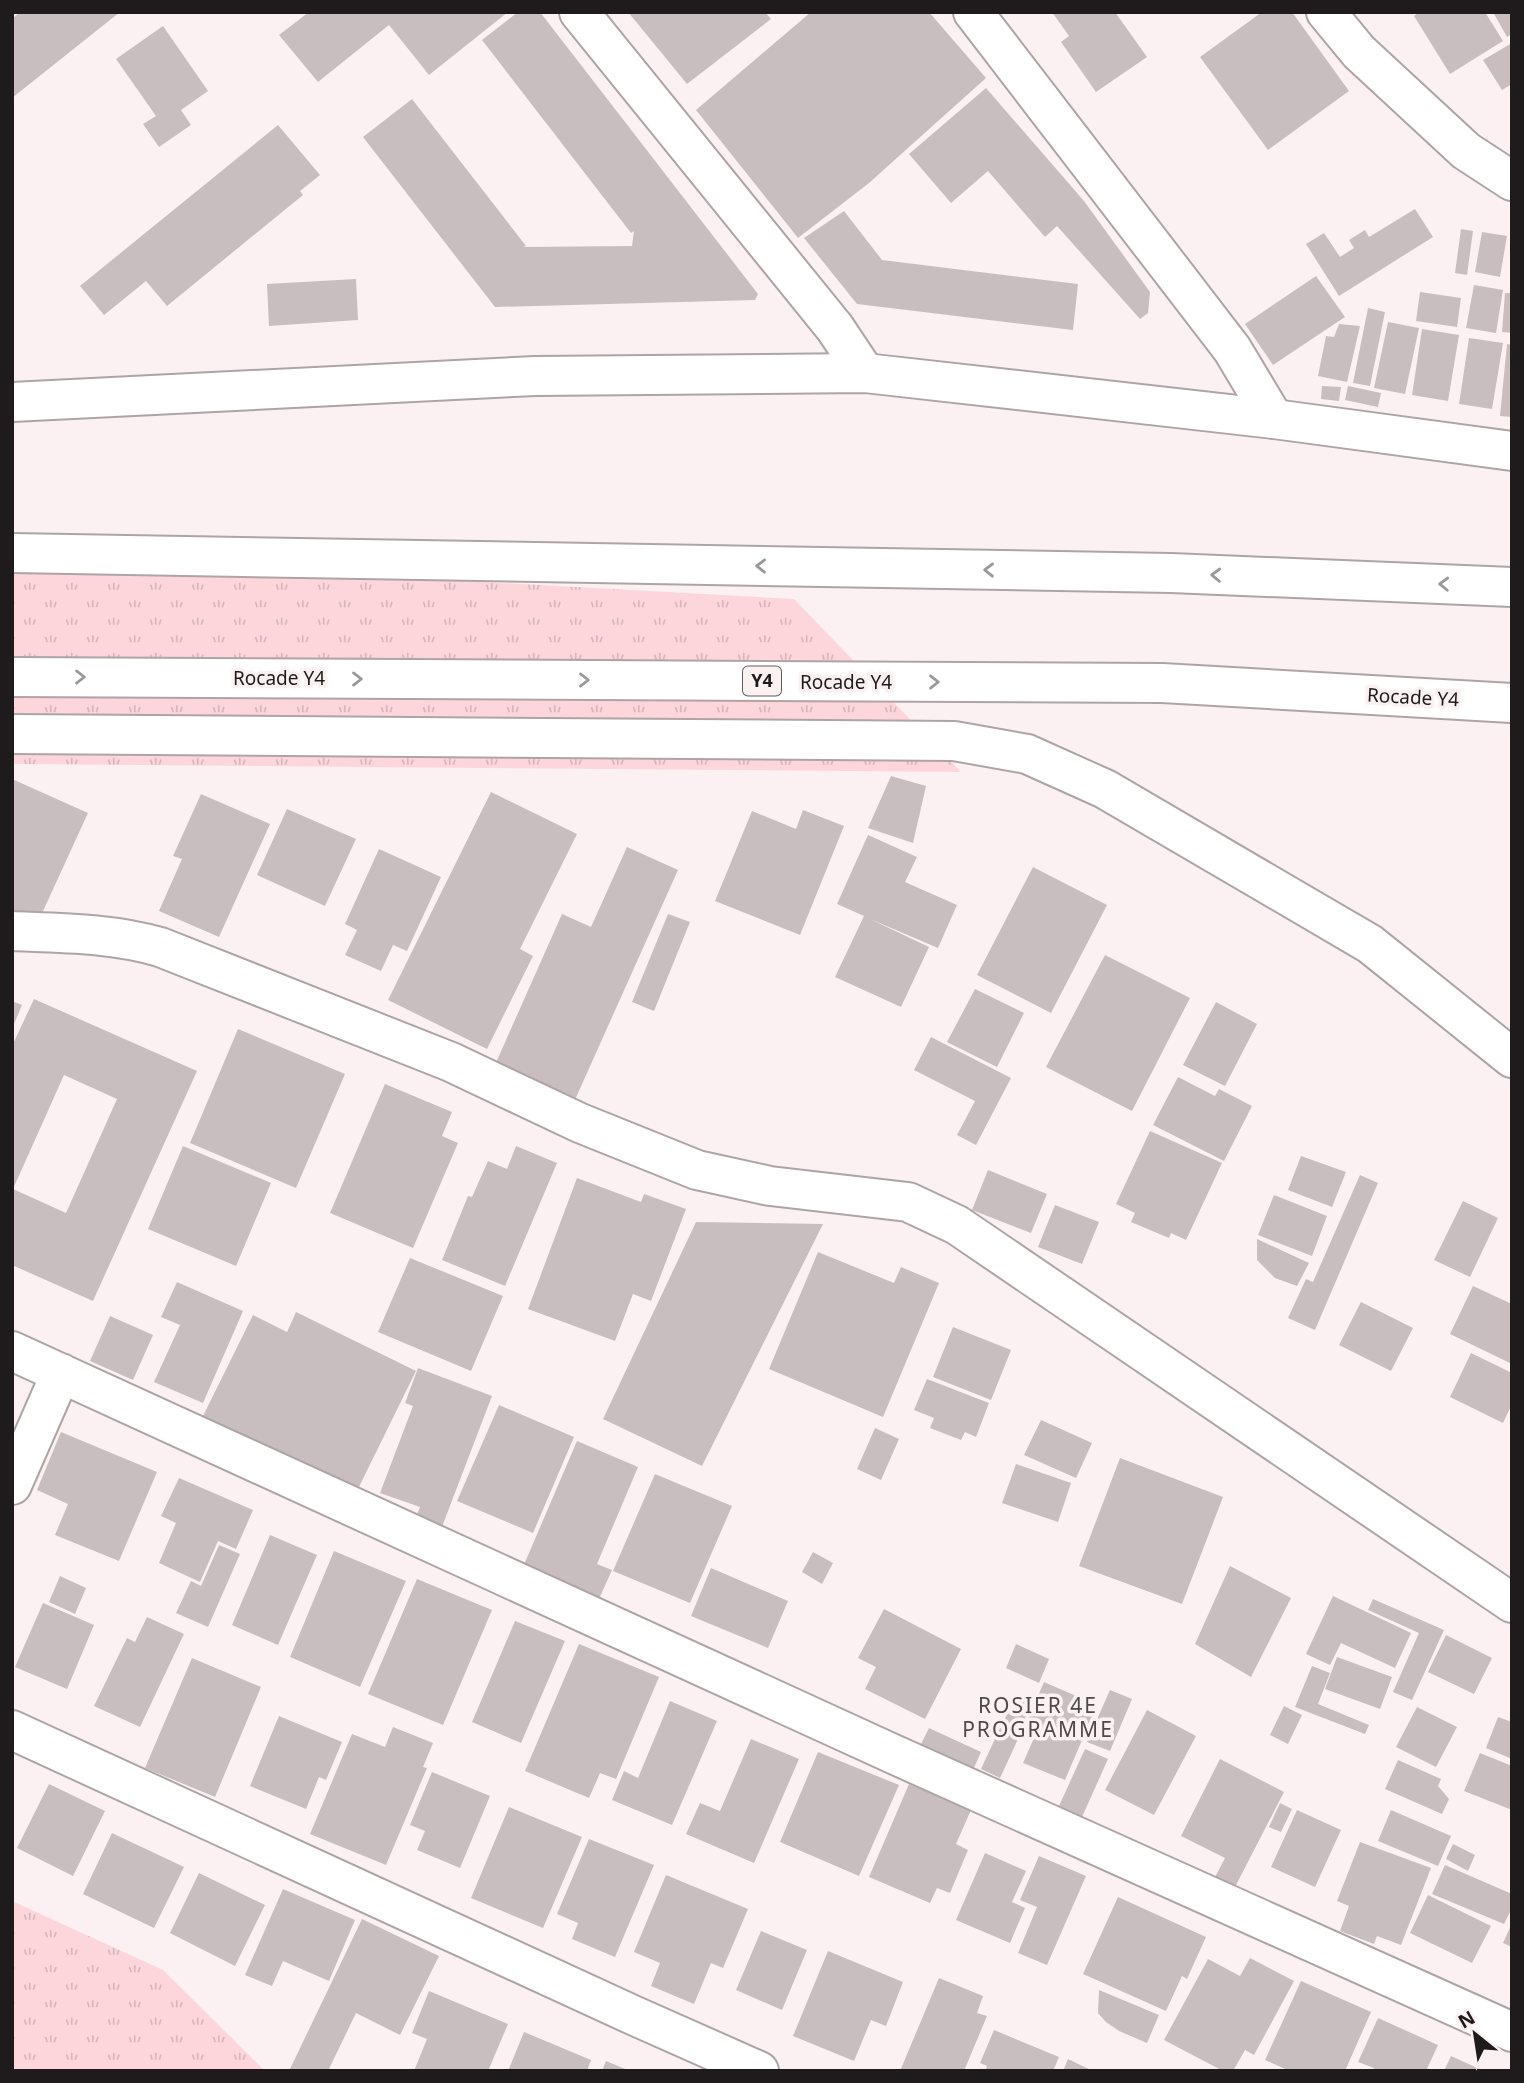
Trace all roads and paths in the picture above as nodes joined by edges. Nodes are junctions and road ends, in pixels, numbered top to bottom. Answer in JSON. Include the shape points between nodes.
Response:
{"nodes":[{"id":1,"x":579,"y":12,"type":"edge"},
{"id":2,"x":973,"y":12,"type":"edge"},
{"id":3,"x":1326,"y":12,"type":"edge"},
{"id":4,"x":1512,"y":181,"type":"edge"},
{"id":5,"x":865,"y":373,"type":"junction"},
{"id":6,"x":12,"y":402,"type":"edge"},
{"id":7,"x":1274,"y":419,"type":"junction"},
{"id":8,"x":1512,"y":451,"type":"edge"},
{"id":9,"x":12,"y":553,"type":"edge"},
{"id":10,"x":1512,"y":587,"type":"edge"},
{"id":11,"x":12,"y":677,"type":"edge"},
{"id":12,"x":1512,"y":703,"type":"edge"},
{"id":13,"x":12,"y":734,"type":"edge"},
{"id":14,"x":12,"y":931,"type":"edge"},
{"id":15,"x":1512,"y":1058,"type":"edge"},
{"id":16,"x":12,"y":1351,"type":"edge"},
{"id":17,"x":61,"y":1373,"type":"junction"},
{"id":18,"x":12,"y":1485,"type":"edge"},
{"id":19,"x":1512,"y":1603,"type":"edge"},
{"id":20,"x":12,"y":1730,"type":"edge"},
{"id":21,"x":1512,"y":2032,"type":"edge"},
{"id":22,"x":759,"y":2071,"type":"edge"}],
"edges":[{"from":1,"to":5,"type":"main road","via":[[835,328]]},
{"from":2,"to":7,"type":"main road","via":[[1232,349]]},
{"from":3,"to":4,"type":"main road","via":[[1359,52],[1466,151]]},
{"from":5,"to":6,"type":"main road","via":[[535,376]]},
{"from":5,"to":7,"type":"main road"},
{"from":7,"to":8,"type":"main road"},
{"from":10,"to":9,"type":"main road","one_way":true,"via":[[1157,573]]},
{"from":11,"to":12,"type":"main road","name":"Rocade Y4","number":"Y4","one_way":true,"via":[[1162,683]]},
{"from":13,"to":15,"type":"main road","via":[[954,741],[1027,754],[1105,789],[1370,944]]},
{"from":14,"to":19,"type":"main road","via":[[111,936],[160,947],[451,1062],[580,1123],[697,1170],[770,1186],[908,1202],[957,1225]]},
{"from":16,"to":17,"type":"main road"},
{"from":17,"to":18,"type":"main road"},
{"from":17,"to":21,"type":"main road"},
{"from":20,"to":22,"type":"main road"}]}
